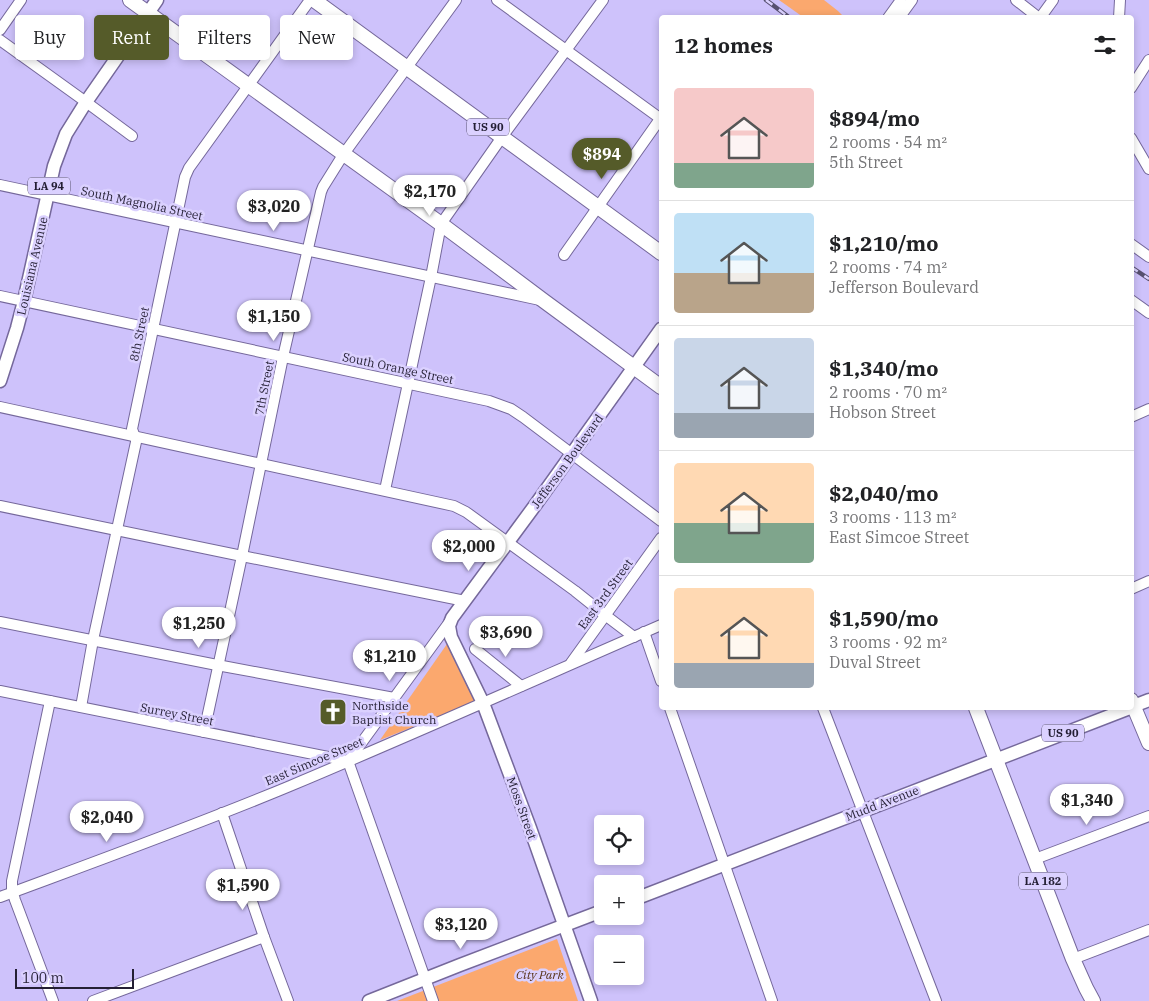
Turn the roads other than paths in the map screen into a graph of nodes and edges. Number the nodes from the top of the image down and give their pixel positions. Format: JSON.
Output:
{"nodes":[{"id":1,"x":21,"y":0,"type":"edge"},
{"id":2,"x":130,"y":0,"type":"edge"},
{"id":3,"x":157,"y":0,"type":"edge"},
{"id":4,"x":310,"y":0,"type":"edge"},
{"id":5,"x":314,"y":0,"type":"edge"},
{"id":6,"x":456,"y":0,"type":"edge"},
{"id":7,"x":497,"y":0,"type":"edge"},
{"id":8,"x":603,"y":0,"type":"edge"},
{"id":9,"x":901,"y":0,"type":"edge"},
{"id":10,"x":912,"y":0,"type":"edge"},
{"id":11,"x":1016,"y":0,"type":"edge"},
{"id":12,"x":1053,"y":0,"type":"edge"},
{"id":13,"x":1120,"y":0,"type":"edge"},
{"id":14,"x":148,"y":13,"type":"junction"},
{"id":15,"x":890,"y":15,"type":"edge"},
{"id":16,"x":901,"y":15,"type":"edge"},
{"id":17,"x":1036,"y":15,"type":"edge"},
{"id":18,"x":1042,"y":15,"type":"edge"},
{"id":19,"x":1118,"y":15,"type":"edge"},
{"id":20,"x":0,"y":30,"type":"edge"},
{"id":21,"x":0,"y":40,"type":"edge"},
{"id":22,"x":567,"y":50,"type":"junction"},
{"id":23,"x":1149,"y":60,"type":"edge"},
{"id":24,"x":406,"y":67,"type":"junction"},
{"id":25,"x":1134,"y":83,"type":"edge"},
{"id":26,"x":248,"y":86,"type":"junction"},
{"id":27,"x":86,"y":102,"type":"junction"},
{"id":28,"x":659,"y":118,"type":"edge"},
{"id":29,"x":659,"y":122,"type":"edge"},
{"id":30,"x":132,"y":136,"type":"dead end"},
{"id":31,"x":502,"y":137,"type":"junction"},
{"id":32,"x":1134,"y":143,"type":"edge"},
{"id":33,"x":343,"y":155,"type":"junction"},
{"id":34,"x":1149,"y":169,"type":"edge"},
{"id":35,"x":0,"y":185,"type":"edge"},
{"id":36,"x":47,"y":195,"type":"junction"},
{"id":37,"x":598,"y":207,"type":"junction"},
{"id":38,"x":176,"y":223,"type":"junction"},
{"id":39,"x":441,"y":224,"type":"junction"},
{"id":40,"x":1134,"y":246,"type":"edge"},
{"id":41,"x":308,"y":252,"type":"junction"},
{"id":42,"x":659,"y":252,"type":"edge"},
{"id":43,"x":564,"y":255,"type":"dead end"},
{"id":44,"x":1149,"y":257,"type":"edge"},
{"id":45,"x":431,"y":278,"type":"junction"},
{"id":46,"x":0,"y":296,"type":"edge"},
{"id":47,"x":24,"y":301,"type":"junction"},
{"id":48,"x":544,"y":301,"type":"junction"},
{"id":49,"x":1134,"y":302,"type":"edge"},
{"id":50,"x":1149,"y":313,"type":"edge"},
{"id":51,"x":153,"y":329,"type":"junction"},
{"id":52,"x":659,"y":332,"type":"edge"},
{"id":53,"x":283,"y":357,"type":"junction"},
{"id":54,"x":634,"y":367,"type":"junction"},
{"id":55,"x":0,"y":381,"type":"edge"},
{"id":56,"x":408,"y":383,"type":"junction"},
{"id":57,"x":659,"y":386,"type":"edge"},
{"id":58,"x":0,"y":407,"type":"edge"},
{"id":59,"x":1149,"y":409,"type":"edge"},
{"id":60,"x":1134,"y":416,"type":"edge"},
{"id":61,"x":134,"y":436,"type":"junction"},
{"id":62,"x":572,"y":454,"type":"junction"},
{"id":63,"x":261,"y":463,"type":"junction"},
{"id":64,"x":385,"y":490,"type":"junction"},
{"id":65,"x":0,"y":506,"type":"edge"},
{"id":66,"x":659,"y":519,"type":"edge"},
{"id":67,"x":118,"y":530,"type":"junction"},
{"id":68,"x":659,"y":541,"type":"edge"},
{"id":69,"x":508,"y":542,"type":"junction"},
{"id":70,"x":242,"y":556,"type":"junction"},
{"id":71,"x":1149,"y":581,"type":"edge"},
{"id":72,"x":1134,"y":588,"type":"edge"},
{"id":73,"x":465,"y":601,"type":"junction"},
{"id":74,"x":605,"y":616,"type":"junction"},
{"id":75,"x":452,"y":618,"type":"junction"},
{"id":76,"x":0,"y":622,"type":"edge"},
{"id":77,"x":659,"y":626,"type":"edge"},
{"id":78,"x":644,"y":632,"type":"junction"},
{"id":79,"x":634,"y":636,"type":"junction"},
{"id":80,"x":93,"y":640,"type":"junction"},
{"id":81,"x":475,"y":649,"type":"dead end"},
{"id":82,"x":217,"y":665,"type":"junction"},
{"id":83,"x":570,"y":665,"type":"junction"},
{"id":84,"x":659,"y":675,"type":"edge"},
{"id":85,"x":521,"y":686,"type":"junction"},
{"id":86,"x":0,"y":691,"type":"edge"},
{"id":87,"x":394,"y":698,"type":"junction"},
{"id":88,"x":1149,"y":700,"type":"edge"},
{"id":89,"x":50,"y":701,"type":"junction"},
{"id":90,"x":483,"y":703,"type":"junction"},
{"id":91,"x":1134,"y":704,"type":"edge"},
{"id":92,"x":81,"y":707,"type":"junction"},
{"id":93,"x":1134,"y":709,"type":"edge"},
{"id":94,"x":671,"y":710,"type":"edge"},
{"id":95,"x":824,"y":710,"type":"edge"},
{"id":96,"x":977,"y":710,"type":"edge"},
{"id":97,"x":1119,"y":710,"type":"edge"},
{"id":98,"x":204,"y":732,"type":"junction"},
{"id":99,"x":1149,"y":743,"type":"edge"},
{"id":100,"x":996,"y":759,"type":"junction"},
{"id":101,"x":348,"y":760,"type":"junction"},
{"id":102,"x":863,"y":810,"type":"junction"},
{"id":103,"x":222,"y":813,"type":"junction"},
{"id":104,"x":1149,"y":816,"type":"edge"},
{"id":105,"x":1035,"y":860,"type":"junction"},
{"id":106,"x":725,"y":865,"type":"junction"},
{"id":107,"x":13,"y":892,"type":"junction"},
{"id":108,"x":644,"y":896,"type":"edge"},
{"id":109,"x":0,"y":897,"type":"edge"},
{"id":110,"x":594,"y":914,"type":"edge"},
{"id":111,"x":564,"y":926,"type":"junction"},
{"id":112,"x":1149,"y":930,"type":"edge"},
{"id":113,"x":264,"y":937,"type":"junction"},
{"id":114,"x":1073,"y":959,"type":"junction"},
{"id":115,"x":425,"y":979,"type":"junction"},
{"id":116,"x":52,"y":1001,"type":"edge"},
{"id":117,"x":93,"y":1001,"type":"edge"},
{"id":118,"x":288,"y":1001,"type":"edge"},
{"id":119,"x":369,"y":1001,"type":"edge"},
{"id":120,"x":433,"y":1001,"type":"edge"},
{"id":121,"x":591,"y":1001,"type":"edge"},
{"id":122,"x":772,"y":1001,"type":"edge"},
{"id":123,"x":936,"y":1001,"type":"edge"},
{"id":124,"x":1093,"y":1001,"type":"edge"}],
"edges":[{"from":1,"to":20,"type":"street"},
{"from":2,"to":14,"type":"highway"},
{"from":3,"to":14,"type":"main road","name":"Louisiana Avenue"},
{"from":4,"to":26,"type":"street","name":"8th Street"},
{"from":5,"to":24,"type":"highway","number":"US 90"},
{"from":6,"to":24,"type":"street","name":"7th Street"},
{"from":7,"to":22,"type":"street"},
{"from":8,"to":22,"type":"street"},
{"from":9,"to":15,"type":"street"},
{"from":10,"to":16,"type":"street"},
{"from":11,"to":17,"type":"street"},
{"from":12,"to":18,"type":"street"},
{"from":13,"to":19,"type":"street"},
{"from":14,"to":26,"type":"highway"},
{"from":14,"to":27,"type":"main road","name":"Louisiana Avenue","number":"LA 94"},
{"from":21,"to":27,"type":"street"},
{"from":22,"to":28,"type":"street"},
{"from":22,"to":31,"type":"street"},
{"from":23,"to":25,"type":"street"},
{"from":24,"to":31,"type":"highway","number":"US 90"},
{"from":24,"to":33,"type":"street","name":"7th Street"},
{"from":26,"to":33,"type":"highway"},
{"from":26,"to":38,"type":"street","name":"8th Street"},
{"from":27,"to":30,"type":"street"},
{"from":27,"to":36,"type":"main road","name":"Louisiana Avenue","number":"LA 94"},
{"from":29,"to":37,"type":"street"},
{"from":31,"to":37,"type":"highway","number":"US 90"},
{"from":31,"to":39,"type":"street"},
{"from":32,"to":34,"type":"street"},
{"from":33,"to":39,"type":"highway"},
{"from":33,"to":41,"type":"street","name":"7th Street"},
{"from":35,"to":36,"type":"street","name":"South Magnolia Street"},
{"from":36,"to":38,"type":"street","name":"South Magnolia Street"},
{"from":36,"to":47,"type":"main road","name":"Louisiana Avenue","number":"LA 94"},
{"from":37,"to":42,"type":"highway","number":"US 90"},
{"from":37,"to":43,"type":"street"},
{"from":38,"to":41,"type":"street","name":"South Magnolia Street"},
{"from":38,"to":51,"type":"street","name":"8th Street"},
{"from":39,"to":45,"type":"street"},
{"from":39,"to":48,"type":"highway"},
{"from":40,"to":44,"type":"street"},
{"from":41,"to":45,"type":"street","name":"South Magnolia Street"},
{"from":41,"to":53,"type":"street","name":"7th Street"},
{"from":45,"to":48,"type":"street","name":"South Magnolia Street"},
{"from":45,"to":56,"type":"street"},
{"from":46,"to":47,"type":"street","name":"South Orange Street"},
{"from":47,"to":51,"type":"street","name":"South Orange Street"},
{"from":47,"to":55,"type":"main road","name":"Louisiana Avenue","number":"LA 94"},
{"from":48,"to":54,"type":"highway"},
{"from":49,"to":50,"type":"street"},
{"from":51,"to":53,"type":"street","name":"South Orange Street"},
{"from":51,"to":61,"type":"street","name":"8th Street"},
{"from":52,"to":54,"type":"main road","name":"Jefferson Boulevard"},
{"from":53,"to":56,"type":"street","name":"South Orange Street"},
{"from":53,"to":63,"type":"street","name":"7th Street"},
{"from":54,"to":57,"type":"highway"},
{"from":54,"to":62,"type":"main road","name":"Jefferson Boulevard"},
{"from":56,"to":62,"type":"street","name":"South Orange Street"},
{"from":56,"to":64,"type":"street"},
{"from":58,"to":61,"type":"street"},
{"from":59,"to":60,"type":"street"},
{"from":61,"to":63,"type":"street"},
{"from":61,"to":67,"type":"street","name":"8th Street"},
{"from":62,"to":66,"type":"street","name":"South Orange Street"},
{"from":62,"to":69,"type":"main road","name":"Jefferson Boulevard"},
{"from":63,"to":64,"type":"street"},
{"from":63,"to":70,"type":"street","name":"7th Street"},
{"from":64,"to":69,"type":"street"},
{"from":65,"to":67,"type":"street"},
{"from":67,"to":70,"type":"street"},
{"from":67,"to":80,"type":"street","name":"8th Street"},
{"from":68,"to":74,"type":"street","name":"East 3rd Street"},
{"from":69,"to":73,"type":"main road","name":"Jefferson Boulevard"},
{"from":69,"to":74,"type":"street"},
{"from":70,"to":73,"type":"street"},
{"from":70,"to":82,"type":"street","name":"7th Street"},
{"from":71,"to":72,"type":"street"},
{"from":73,"to":75,"type":"main road","name":"Jefferson Boulevard"},
{"from":74,"to":79,"type":"street"},
{"from":74,"to":83,"type":"street","name":"East 3rd Street"},
{"from":75,"to":87,"type":"street","name":"Jefferson Boulevard"},
{"from":75,"to":90,"type":"main road","name":"Moss Street"},
{"from":76,"to":80,"type":"street"},
{"from":77,"to":78,"type":"street","name":"East Simcoe Street"},
{"from":78,"to":79,"type":"street","name":"East Simcoe Street"},
{"from":78,"to":84,"type":"street"},
{"from":79,"to":83,"type":"street","name":"East Simcoe Street"},
{"from":80,"to":82,"type":"street"},
{"from":80,"to":92,"type":"street","name":"8th Street"},
{"from":81,"to":85,"type":"street"},
{"from":82,"to":87,"type":"street"},
{"from":82,"to":98,"type":"street","name":"7th Street"},
{"from":83,"to":85,"type":"street","name":"East Simcoe Street"},
{"from":85,"to":90,"type":"street","name":"East Simcoe Street"},
{"from":86,"to":89,"type":"street","name":"Surrey Street"},
{"from":87,"to":101,"type":"street","name":"Jefferson Boulevard"},
{"from":88,"to":91,"type":"main road","name":"Mudd Avenue","number":"US 90"},
{"from":89,"to":92,"type":"street","name":"Surrey Street"},
{"from":89,"to":107,"type":"street"},
{"from":90,"to":101,"type":"street","name":"East Simcoe Street"},
{"from":90,"to":111,"type":"main road","name":"Moss Street"},
{"from":92,"to":98,"type":"street","name":"Surrey Street"},
{"from":93,"to":99,"type":"highway"},
{"from":94,"to":106,"type":"street"},
{"from":95,"to":102,"type":"street"},
{"from":96,"to":100,"type":"highway"},
{"from":97,"to":100,"type":"main road","name":"Mudd Avenue","number":"US 90"},
{"from":98,"to":101,"type":"street","name":"Surrey Street"},
{"from":100,"to":102,"type":"main road","name":"Mudd Avenue"},
{"from":100,"to":105,"type":"highway","number":"LA 182"},
{"from":101,"to":103,"type":"street","name":"East Simcoe Street"},
{"from":101,"to":115,"type":"street"},
{"from":102,"to":106,"type":"main road","name":"Mudd Avenue"},
{"from":102,"to":123,"type":"street"},
{"from":103,"to":107,"type":"street","name":"East Simcoe Street"},
{"from":103,"to":113,"type":"street"},
{"from":104,"to":105,"type":"street"},
{"from":105,"to":114,"type":"highway","number":"LA 182"},
{"from":106,"to":108,"type":"main road","name":"Mudd Avenue"},
{"from":106,"to":122,"type":"street"},
{"from":107,"to":109,"type":"street","name":"East Simcoe Street"},
{"from":107,"to":116,"type":"street"},
{"from":110,"to":111,"type":"main road"},
{"from":111,"to":115,"type":"main road"},
{"from":111,"to":121,"type":"main road","name":"Moss Street"},
{"from":112,"to":114,"type":"street"},
{"from":113,"to":117,"type":"street"},
{"from":113,"to":118,"type":"street"},
{"from":114,"to":124,"type":"highway","number":"LA 182"},
{"from":115,"to":119,"type":"main road"},
{"from":115,"to":120,"type":"street"}]}
